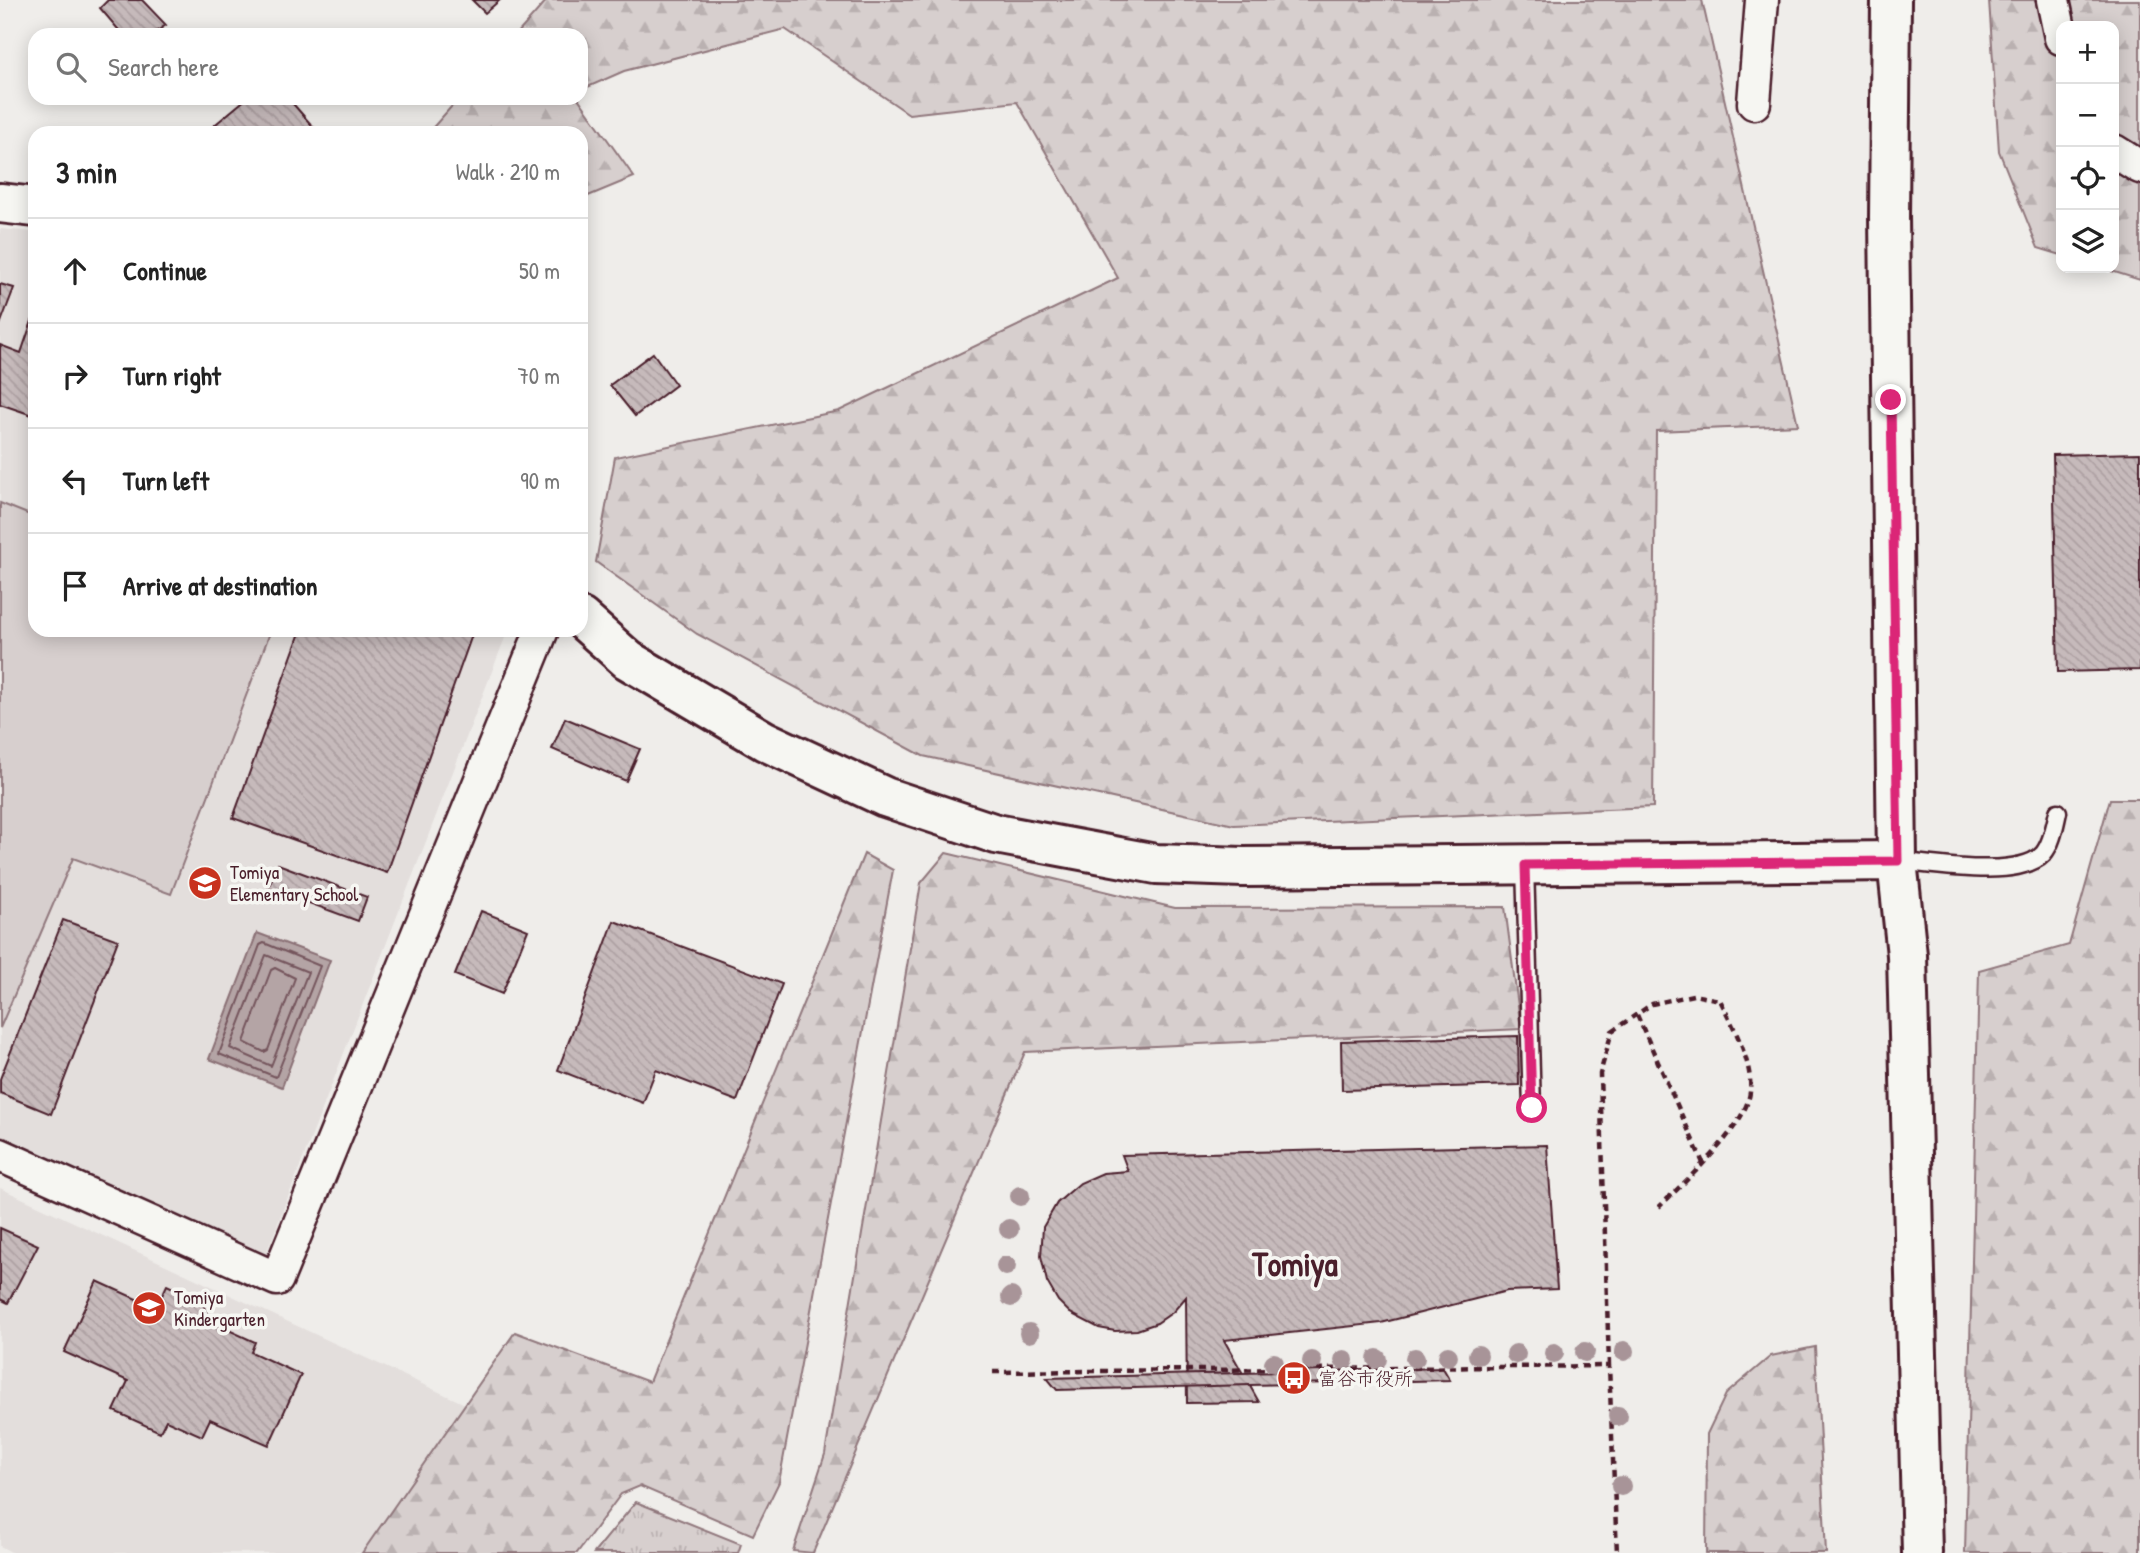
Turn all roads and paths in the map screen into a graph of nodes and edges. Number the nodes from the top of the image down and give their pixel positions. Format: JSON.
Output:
{"nodes":[{"id":1,"x":1762,"y":0,"type":"edge"},
{"id":2,"x":1891,"y":0,"type":"edge"},
{"id":3,"x":2053,"y":0,"type":"edge"},
{"id":4,"x":2057,"y":21,"type":"edge"},
{"id":5,"x":1754,"y":103,"type":"dead end"},
{"id":6,"x":2119,"y":154,"type":"edge"},
{"id":7,"x":2140,"y":167,"type":"edge"},
{"id":8,"x":0,"y":203,"type":"edge"},
{"id":9,"x":28,"y":206,"type":"edge"},
{"id":10,"x":588,"y":624,"type":"edge"},
{"id":11,"x":539,"y":637,"type":"edge"},
{"id":12,"x":2058,"y":812,"type":"dead end"},
{"id":13,"x":1898,"y":861,"type":"junction"},
{"id":14,"x":1525,"y":865,"type":"junction"},
{"id":15,"x":1637,"y":1015,"type":"junction"},
{"id":16,"x":1532,"y":1108,"type":"dead end"},
{"id":17,"x":0,"y":1155,"type":"edge"},
{"id":18,"x":1703,"y":1163,"type":"junction"},
{"id":19,"x":1659,"y":1207,"type":"dead end"},
{"id":20,"x":1349,"y":1366,"type":"junction"},
{"id":21,"x":1609,"y":1366,"type":"junction"},
{"id":22,"x":993,"y":1371,"type":"dead end"},
{"id":23,"x":1350,"y":1387,"type":"dead end"},
{"id":24,"x":1617,"y":1553,"type":"edge"},
{"id":25,"x":1922,"y":1553,"type":"edge"}],
"edges":[{"from":1,"to":5,"type":"street"},
{"from":2,"to":13,"type":"street"},
{"from":3,"to":4,"type":"street"},
{"from":6,"to":7,"type":"street"},
{"from":8,"to":9,"type":"street"},
{"from":10,"to":14,"type":"street"},
{"from":11,"to":17,"type":"street"},
{"from":12,"to":13,"type":"lane"},
{"from":13,"to":14,"type":"street"},
{"from":13,"to":25,"type":"street"},
{"from":14,"to":16,"type":"lane"},
{"from":15,"to":18,"type":"path"},
{"from":15,"to":18,"type":"path"},
{"from":15,"to":21,"type":"path"},
{"from":18,"to":19,"type":"path"},
{"from":20,"to":21,"type":"path"},
{"from":20,"to":22,"type":"path"},
{"from":20,"to":23,"type":"path"},
{"from":21,"to":24,"type":"path"}]}
